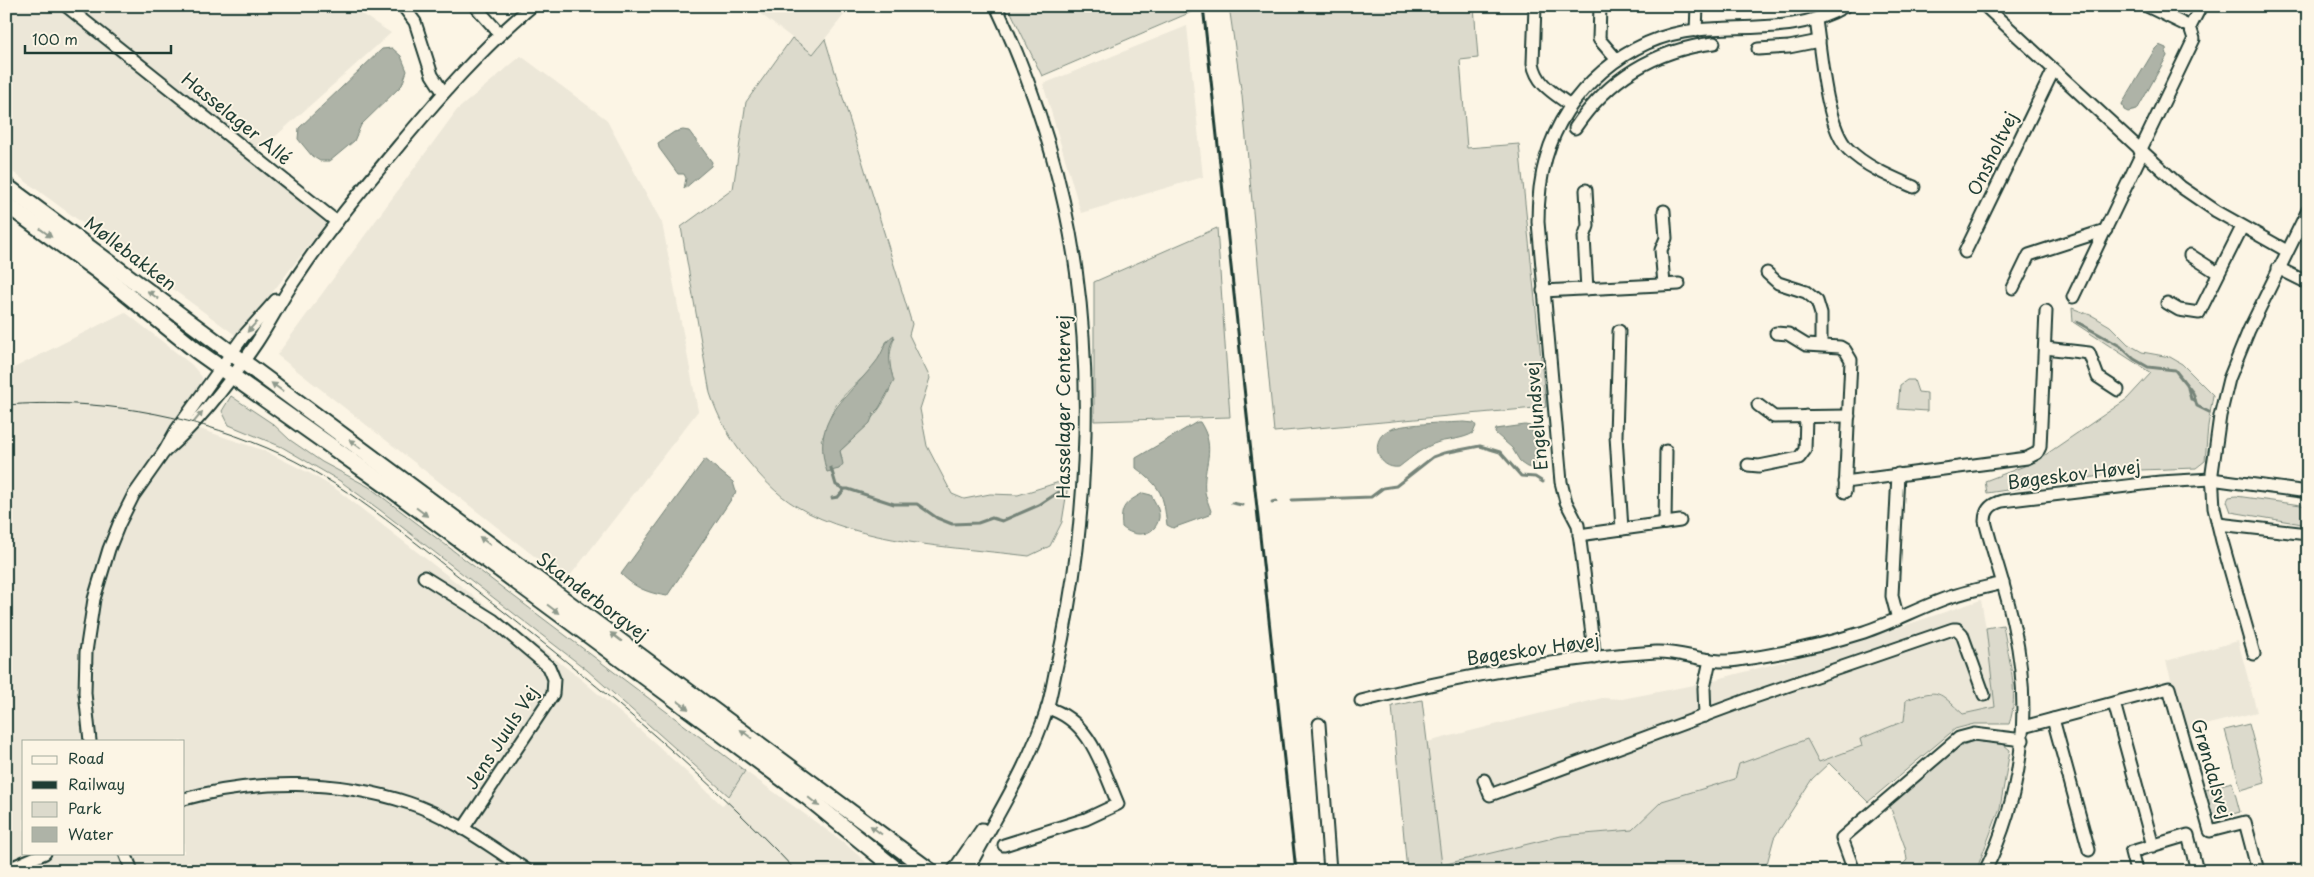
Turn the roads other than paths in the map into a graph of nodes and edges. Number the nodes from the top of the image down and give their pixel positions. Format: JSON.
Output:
{"nodes":[{"id":1,"x":66,"y":6,"type":"edge"},
{"id":2,"x":403,"y":6,"type":"edge"},
{"id":3,"x":475,"y":6,"type":"edge"},
{"id":4,"x":532,"y":6,"type":"edge"},
{"id":5,"x":996,"y":6,"type":"edge"},
{"id":6,"x":1535,"y":6,"type":"edge"},
{"id":7,"x":1600,"y":6,"type":"edge"},
{"id":8,"x":1697,"y":6,"type":"edge"},
{"id":9,"x":1845,"y":6,"type":"edge"},
{"id":10,"x":2147,"y":6,"type":"edge"},
{"id":11,"x":2201,"y":6,"type":"edge"},
{"id":12,"x":1987,"y":7,"type":"edge"},
{"id":13,"x":1816,"y":20,"type":"junction"},
{"id":14,"x":2190,"y":27,"type":"junction"},
{"id":15,"x":1696,"y":30,"type":"junction"},
{"id":16,"x":500,"y":34,"type":"junction"},
{"id":17,"x":1819,"y":41,"type":"junction"},
{"id":18,"x":1714,"y":43,"type":"dead end"},
{"id":19,"x":1758,"y":49,"type":"dead end"},
{"id":20,"x":1617,"y":60,"type":"junction"},
{"id":21,"x":2053,"y":71,"type":"junction"},
{"id":22,"x":443,"y":92,"type":"junction"},
{"id":23,"x":1581,"y":92,"type":"junction"},
{"id":24,"x":1594,"y":103,"type":"junction"},
{"id":25,"x":1570,"y":104,"type":"junction"},
{"id":26,"x":1575,"y":128,"type":"dead end"},
{"id":27,"x":2141,"y":152,"type":"junction"},
{"id":28,"x":6,"y":186,"type":"edge"},
{"id":29,"x":1914,"y":187,"type":"dead end"},
{"id":30,"x":1586,"y":190,"type":"dead end"},
{"id":31,"x":6,"y":204,"type":"edge"},
{"id":32,"x":2308,"y":210,"type":"edge"},
{"id":33,"x":1664,"y":211,"type":"dead end"},
{"id":34,"x":337,"y":222,"type":"junction"},
{"id":35,"x":2242,"y":227,"type":"junction"},
{"id":36,"x":2106,"y":230,"type":"junction"},
{"id":37,"x":2287,"y":251,"type":"junction"},
{"id":38,"x":1965,"y":252,"type":"dead end"},
{"id":39,"x":2190,"y":255,"type":"dead end"},
{"id":40,"x":2278,"y":268,"type":"junction"},
{"id":41,"x":1766,"y":273,"type":"dead end"},
{"id":42,"x":2218,"y":273,"type":"junction"},
{"id":43,"x":2308,"y":283,"type":"edge"},
{"id":44,"x":1664,"y":284,"type":"junction"},
{"id":45,"x":1678,"y":284,"type":"dead end"},
{"id":46,"x":2014,"y":288,"type":"dead end"},
{"id":47,"x":1587,"y":289,"type":"junction"},
{"id":48,"x":1543,"y":291,"type":"junction"},
{"id":49,"x":2073,"y":296,"type":"dead end"},
{"id":50,"x":2167,"y":303,"type":"dead end"},
{"id":51,"x":2046,"y":311,"type":"dead end"},
{"id":52,"x":1619,"y":331,"type":"dead end"},
{"id":53,"x":1776,"y":333,"type":"dead end"},
{"id":54,"x":1821,"y":345,"type":"junction"},
{"id":55,"x":2045,"y":348,"type":"junction"},
{"id":56,"x":237,"y":357,"type":"junction"},
{"id":57,"x":226,"y":372,"type":"junction"},
{"id":58,"x":2118,"y":390,"type":"dead end"},
{"id":59,"x":1758,"y":405,"type":"dead end"},
{"id":60,"x":1806,"y":416,"type":"junction"},
{"id":61,"x":1849,"y":416,"type":"junction"},
{"id":62,"x":1666,"y":451,"type":"dead end"},
{"id":63,"x":1748,"y":465,"type":"dead end"},
{"id":64,"x":1898,"y":474,"type":"junction"},
{"id":65,"x":2211,"y":480,"type":"junction"},
{"id":66,"x":2308,"y":492,"type":"edge"},
{"id":67,"x":1680,"y":521,"type":"dead end"},
{"id":68,"x":1665,"y":523,"type":"junction"},
{"id":69,"x":2218,"y":524,"type":"junction"},
{"id":70,"x":1622,"y":529,"type":"junction"},
{"id":71,"x":2308,"y":534,"type":"edge"},
{"id":72,"x":1579,"y":535,"type":"junction"},
{"id":73,"x":424,"y":577,"type":"dead end"},
{"id":74,"x":2003,"y":583,"type":"junction"},
{"id":75,"x":1898,"y":619,"type":"junction"},
{"id":76,"x":2254,"y":654,"type":"dead end"},
{"id":77,"x":1595,"y":658,"type":"junction"},
{"id":78,"x":1710,"y":660,"type":"junction"},
{"id":79,"x":1984,"y":696,"type":"dead end"},
{"id":80,"x":1361,"y":701,"type":"dead end"},
{"id":81,"x":2114,"y":703,"type":"junction"},
{"id":82,"x":1047,"y":708,"type":"junction"},
{"id":83,"x":1705,"y":716,"type":"junction"},
{"id":84,"x":2053,"y":719,"type":"junction"},
{"id":85,"x":1319,"y":724,"type":"dead end"},
{"id":86,"x":2023,"y":727,"type":"junction"},
{"id":87,"x":90,"y":740,"type":"edge"},
{"id":88,"x":2023,"y":740,"type":"junction"},
{"id":89,"x":1484,"y":780,"type":"dead end"},
{"id":90,"x":185,"y":800,"type":"edge"},
{"id":91,"x":1001,"y":807,"type":"junction"},
{"id":92,"x":830,"y":816,"type":"junction"},
{"id":93,"x":463,"y":829,"type":"junction"},
{"id":94,"x":1004,"y":845,"type":"dead end"},
{"id":95,"x":2153,"y":846,"type":"junction"},
{"id":96,"x":2089,"y":850,"type":"dead end"},
{"id":97,"x":43,"y":854,"type":"edge"},
{"id":98,"x":125,"y":854,"type":"edge"},
{"id":99,"x":6,"y":870,"type":"edge"},
{"id":100,"x":132,"y":871,"type":"edge"},
{"id":101,"x":528,"y":871,"type":"edge"},
{"id":102,"x":898,"y":871,"type":"edge"},
{"id":103,"x":913,"y":871,"type":"edge"},
{"id":104,"x":930,"y":871,"type":"edge"},
{"id":105,"x":953,"y":871,"type":"edge"},
{"id":106,"x":967,"y":871,"type":"edge"},
{"id":107,"x":1330,"y":871,"type":"edge"},
{"id":108,"x":1854,"y":871,"type":"edge"},
{"id":109,"x":1985,"y":871,"type":"edge"},
{"id":110,"x":2136,"y":871,"type":"edge"},
{"id":111,"x":2198,"y":871,"type":"edge"},
{"id":112,"x":2258,"y":871,"type":"edge"}],
"edges":[{"from":1,"to":34,"type":"street","name":"Hasselager Allé"},
{"from":2,"to":22,"type":"street"},
{"from":3,"to":16,"type":"street"},
{"from":4,"to":16,"type":"street"},
{"from":5,"to":82,"type":"street","name":"Hasselager Centervej"},
{"from":6,"to":25,"type":"street"},
{"from":7,"to":20,"type":"street"},
{"from":8,"to":15,"type":"street"},
{"from":9,"to":13,"type":"street","name":"Engelundsvej"},
{"from":10,"to":14,"type":"street"},
{"from":11,"to":14,"type":"street"},
{"from":12,"to":21,"type":"street"},
{"from":13,"to":15,"type":"street","name":"Engelundsvej"},
{"from":13,"to":17,"type":"street"},
{"from":14,"to":27,"type":"street"},
{"from":15,"to":20,"type":"street","name":"Engelundsvej"},
{"from":16,"to":22,"type":"street"},
{"from":17,"to":19,"type":"street"},
{"from":17,"to":29,"type":"street"},
{"from":18,"to":24,"type":"street"},
{"from":20,"to":23,"type":"street","name":"Engelundsvej"},
{"from":21,"to":27,"type":"street"},
{"from":21,"to":38,"type":"street","name":"Onsholtvej"},
{"from":22,"to":34,"type":"street"},
{"from":23,"to":24,"type":"street"},
{"from":23,"to":25,"type":"street","name":"Engelundsvej"},
{"from":24,"to":26,"type":"street"},
{"from":25,"to":48,"type":"street","name":"Engelundsvej"},
{"from":27,"to":35,"type":"street"},
{"from":27,"to":36,"type":"street"},
{"from":56,"to":28,"type":"main road","name":"Møllebakken","one_way":true},
{"from":30,"to":47,"type":"street"},
{"from":31,"to":57,"type":"main road","name":"Møllebakken","one_way":true},
{"from":32,"to":37,"type":"street"},
{"from":33,"to":44,"type":"street"},
{"from":34,"to":56,"type":"street"},
{"from":35,"to":37,"type":"street"},
{"from":35,"to":42,"type":"street"},
{"from":36,"to":46,"type":"street"},
{"from":36,"to":49,"type":"street"},
{"from":37,"to":40,"type":"street"},
{"from":39,"to":42,"type":"street"},
{"from":40,"to":43,"type":"street"},
{"from":40,"to":65,"type":"street"},
{"from":41,"to":54,"type":"street"},
{"from":42,"to":50,"type":"street"},
{"from":44,"to":45,"type":"street"},
{"from":44,"to":47,"type":"street"},
{"from":47,"to":48,"type":"street"},
{"from":48,"to":72,"type":"street","name":"Engelundsvej"},
{"from":51,"to":55,"type":"street"},
{"from":52,"to":70,"type":"street"},
{"from":53,"to":54,"type":"street"},
{"from":54,"to":61,"type":"street"},
{"from":55,"to":58,"type":"street"},
{"from":55,"to":64,"type":"street"},
{"from":56,"to":57,"type":"street"},
{"from":104,"to":56,"type":"main road","name":"Skanderborgvej","one_way":true},
{"from":57,"to":87,"type":"street"},
{"from":57,"to":92,"type":"main road","name":"Skanderborgvej","one_way":true},
{"from":59,"to":60,"type":"street"},
{"from":60,"to":61,"type":"street"},
{"from":60,"to":63,"type":"street"},
{"from":61,"to":64,"type":"street"},
{"from":62,"to":68,"type":"street"},
{"from":64,"to":75,"type":"street"},
{"from":65,"to":66,"type":"street","name":"Bøgeskov Høvej"},
{"from":65,"to":69,"type":"street"},
{"from":65,"to":74,"type":"street","name":"Bøgeskov Høvej"},
{"from":67,"to":68,"type":"street"},
{"from":68,"to":70,"type":"street"},
{"from":69,"to":71,"type":"street"},
{"from":69,"to":76,"type":"street"},
{"from":70,"to":72,"type":"street"},
{"from":72,"to":77,"type":"street","name":"Engelundsvej"},
{"from":73,"to":93,"type":"street","name":"Jens Juuls Vej"},
{"from":74,"to":75,"type":"street","name":"Bøgeskov Høvej"},
{"from":74,"to":86,"type":"street"},
{"from":75,"to":78,"type":"street","name":"Bøgeskov Høvej"},
{"from":77,"to":78,"type":"street","name":"Bøgeskov Høvej"},
{"from":77,"to":80,"type":"street","name":"Bøgeskov Høvej"},
{"from":78,"to":83,"type":"street"},
{"from":79,"to":83,"type":"street"},
{"from":81,"to":84,"type":"street","name":"Grøndalsvej"},
{"from":81,"to":95,"type":"street"},
{"from":81,"to":112,"type":"street","name":"Grøndalsvej"},
{"from":82,"to":91,"type":"street","name":"Hasselager Centervej"},
{"from":82,"to":94,"type":"street"},
{"from":83,"to":89,"type":"street"},
{"from":84,"to":86,"type":"street","name":"Grøndalsvej"},
{"from":84,"to":96,"type":"street"},
{"from":85,"to":107,"type":"street"},
{"from":86,"to":88,"type":"street"},
{"from":88,"to":108,"type":"street"},
{"from":88,"to":109,"type":"street"},
{"from":90,"to":93,"type":"street"},
{"from":91,"to":105,"type":"street","name":"Hasselager Centervej"},
{"from":91,"to":106,"type":"street","name":"Hasselager Centervej"},
{"from":92,"to":102,"type":"main road","name":"Skanderborgvej"},
{"from":92,"to":103,"type":"main road"},
{"from":93,"to":101,"type":"street"},
{"from":95,"to":110,"type":"street"},
{"from":95,"to":111,"type":"street"},
{"from":97,"to":99,"type":"street"},
{"from":98,"to":100,"type":"street"}]}
